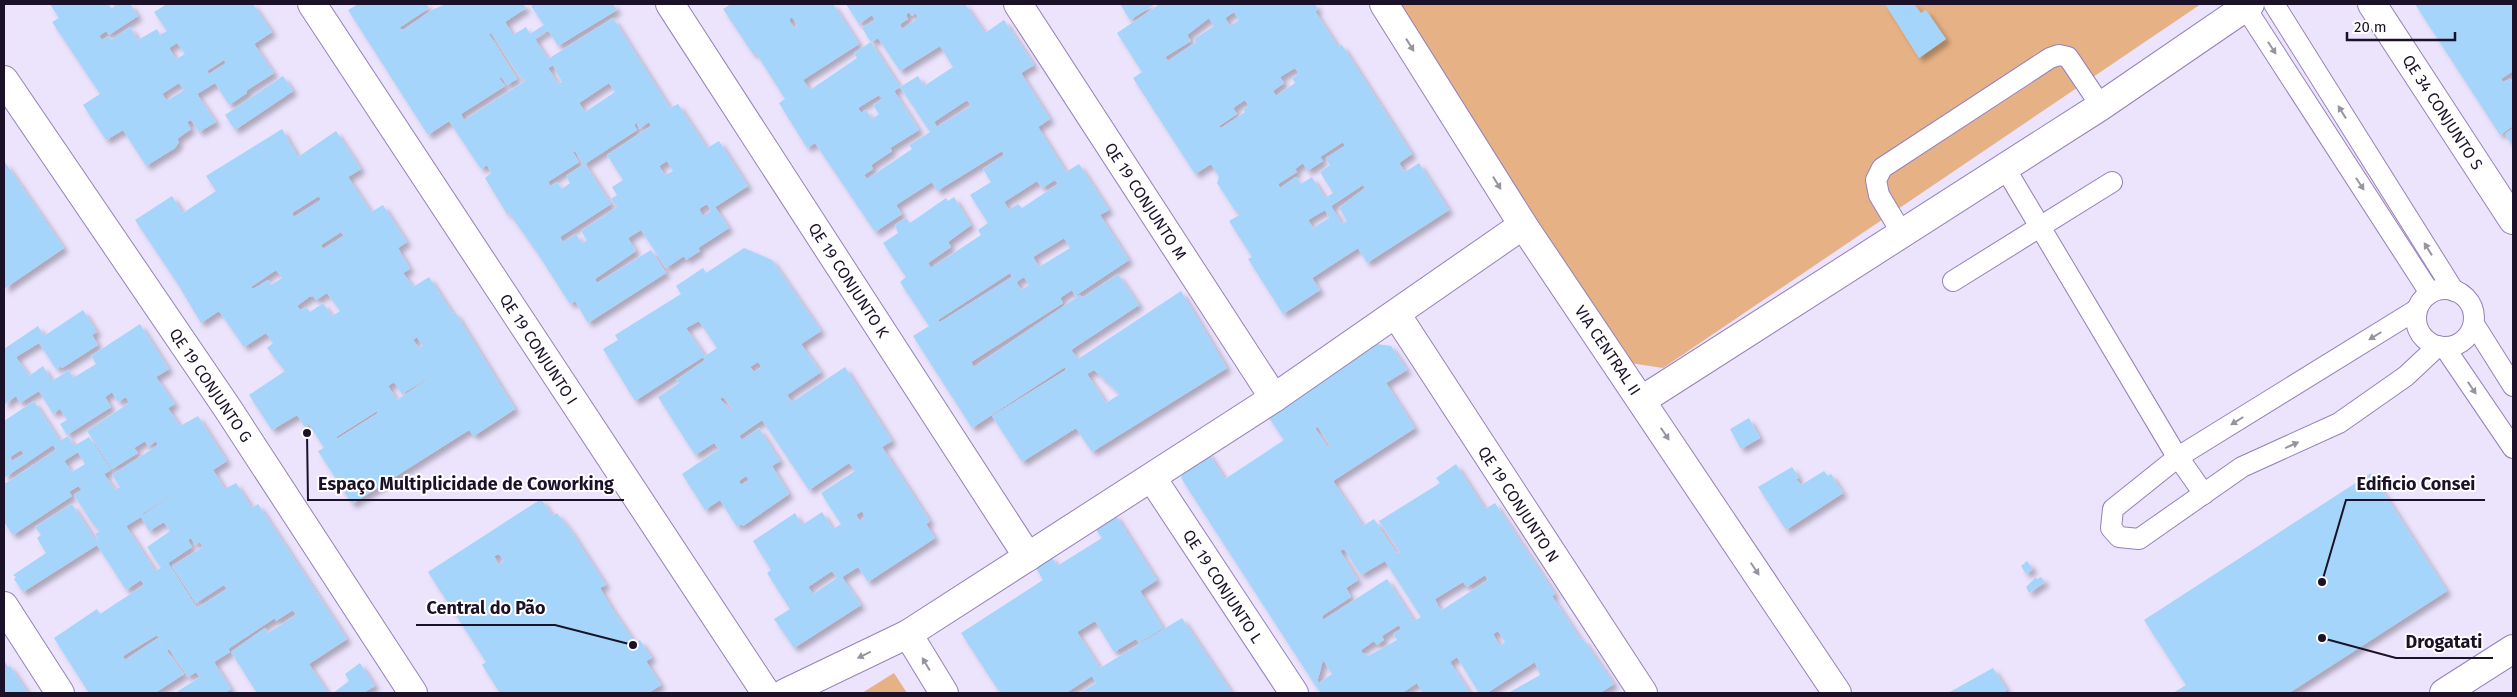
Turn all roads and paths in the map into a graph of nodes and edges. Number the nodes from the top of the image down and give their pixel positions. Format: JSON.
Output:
{"nodes":[{"id":1,"x":312,"y":4,"type":"edge"},
{"id":2,"x":670,"y":4,"type":"edge"},
{"id":3,"x":1018,"y":4,"type":"edge"},
{"id":4,"x":1384,"y":4,"type":"edge"},
{"id":5,"x":2274,"y":4,"type":"edge"},
{"id":6,"x":2372,"y":4,"type":"edge"},
{"id":7,"x":2247,"y":5,"type":"edge"},
{"id":8,"x":4,"y":80,"type":"edge"},
{"id":9,"x":2102,"y":106,"type":"junction"},
{"id":10,"x":2005,"y":168,"type":"junction"},
{"id":11,"x":2112,"y":182,"type":"dead end"},
{"id":12,"x":2513,"y":220,"type":"edge"},
{"id":13,"x":1523,"y":225,"type":"junction"},
{"id":14,"x":2040,"y":227,"type":"junction"},
{"id":15,"x":1903,"y":235,"type":"junction"},
{"id":16,"x":1953,"y":281,"type":"dead end"},
{"id":17,"x":2454,"y":291,"type":"junction"},
{"id":18,"x":2430,"y":293,"type":"junction"},
{"id":19,"x":2416,"y":310,"type":"junction"},
{"id":20,"x":1396,"y":314,"type":"junction"},
{"id":21,"x":2474,"y":324,"type":"junction"},
{"id":22,"x":2442,"y":347,"type":"junction"},
{"id":23,"x":2513,"y":386,"type":"edge"},
{"id":24,"x":1274,"y":398,"type":"junction"},
{"id":25,"x":1642,"y":400,"type":"junction"},
{"id":26,"x":2513,"y":448,"type":"edge"},
{"id":27,"x":2178,"y":457,"type":"junction"},
{"id":28,"x":1152,"y":478,"type":"junction"},
{"id":29,"x":2204,"y":494,"type":"junction"},
{"id":30,"x":1028,"y":557,"type":"junction"},
{"id":31,"x":4,"y":606,"type":"edge"},
{"id":32,"x":908,"y":634,"type":"junction"},
{"id":33,"x":2513,"y":649,"type":"edge"},
{"id":34,"x":2452,"y":690,"type":"edge"},
{"id":35,"x":60,"y":693,"type":"edge"},
{"id":36,"x":413,"y":693,"type":"edge"},
{"id":37,"x":766,"y":693,"type":"edge"},
{"id":38,"x":785,"y":693,"type":"edge"},
{"id":39,"x":944,"y":693,"type":"edge"},
{"id":40,"x":1294,"y":693,"type":"edge"},
{"id":41,"x":1643,"y":693,"type":"edge"},
{"id":42,"x":1837,"y":693,"type":"edge"}],
"edges":[{"from":1,"to":37,"type":"street","name":"QE 19 CONJUNTO I"},
{"from":2,"to":30,"type":"street","name":"QE 19 CONJUNTO K"},
{"from":3,"to":24,"type":"street","name":"QE 19 CONJUNTO M"},
{"from":4,"to":13,"type":"street","name":"VIA CENTRAL II","one_way":true},
{"from":17,"to":5,"type":"lane","one_way":true},
{"from":6,"to":12,"type":"street","name":"QE 34 CONJUNTO S"},
{"from":7,"to":9,"type":"street"},
{"from":7,"to":18,"type":"lane","one_way":true},
{"from":8,"to":36,"type":"street","name":"QE 19 CONJUNTO G"},
{"from":9,"to":10,"type":"street"},
{"from":9,"to":15,"type":"lane"},
{"from":10,"to":14,"type":"lane"},
{"from":10,"to":15,"type":"street"},
{"from":11,"to":14,"type":"lane"},
{"from":13,"to":20,"type":"street"},
{"from":13,"to":25,"type":"street","name":"VIA CENTRAL II"},
{"from":14,"to":16,"type":"lane"},
{"from":14,"to":27,"type":"lane"},
{"from":15,"to":25,"type":"street"},
{"from":17,"to":18,"type":"lane"},
{"from":17,"to":21,"type":"lane"},
{"from":18,"to":19,"type":"lane"},
{"from":19,"to":22,"type":"lane"},
{"from":19,"to":27,"type":"lane","one_way":true},
{"from":20,"to":24,"type":"street"},
{"from":20,"to":41,"type":"street","name":"QE 19 CONJUNTO N"},
{"from":21,"to":22,"type":"lane"},
{"from":21,"to":23,"type":"lane"},
{"from":22,"to":26,"type":"lane","one_way":true},
{"from":29,"to":22,"type":"lane","one_way":true},
{"from":24,"to":28,"type":"street"},
{"from":25,"to":42,"type":"street","name":"VIA CENTRAL II","one_way":true},
{"from":27,"to":29,"type":"lane"},
{"from":27,"to":29,"type":"lane"},
{"from":28,"to":30,"type":"street"},
{"from":28,"to":40,"type":"street","name":"QE 19 CONJUNTO L"},
{"from":30,"to":32,"type":"street"},
{"from":31,"to":35,"type":"street"},
{"from":32,"to":38,"type":"street","one_way":true},
{"from":39,"to":32,"type":"street","one_way":true},
{"from":33,"to":34,"type":"street"}]}
